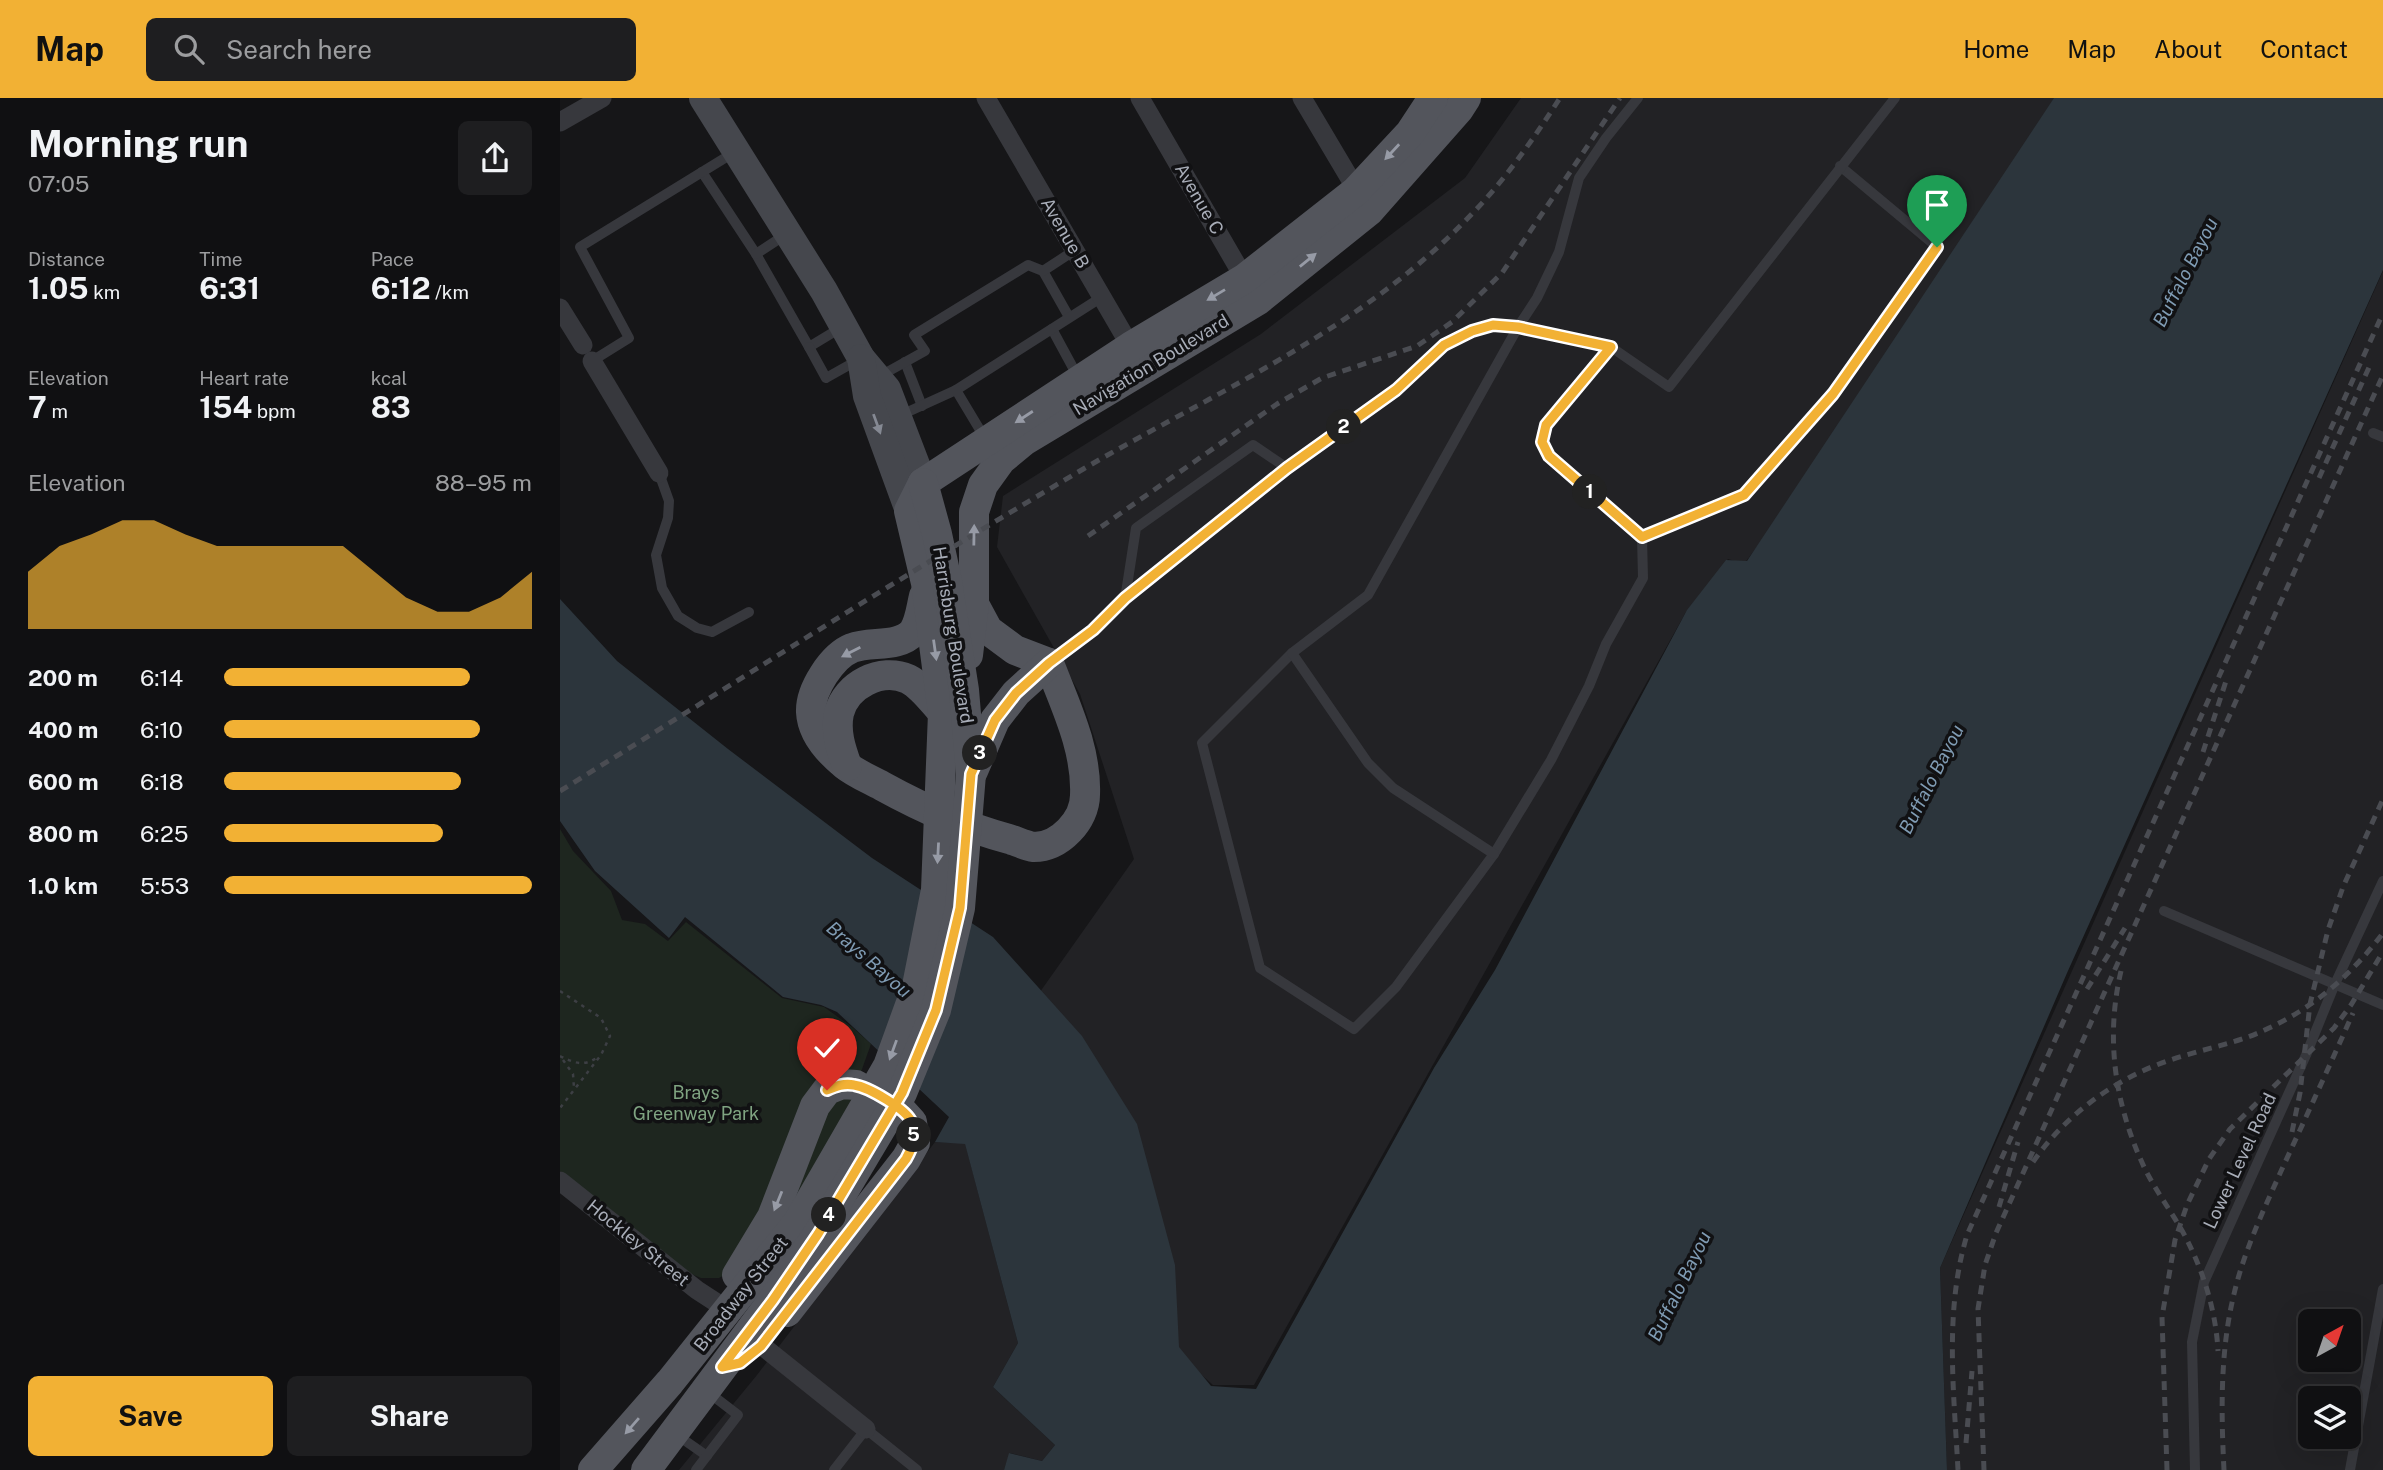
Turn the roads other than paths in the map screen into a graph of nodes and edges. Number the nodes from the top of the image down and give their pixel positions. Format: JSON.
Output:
{"nodes":[{"id":1,"x":602,"y":98,"type":"edge"},
{"id":2,"x":703,"y":98,"type":"edge"},
{"id":3,"x":986,"y":98,"type":"edge"},
{"id":4,"x":1140,"y":98,"type":"edge"},
{"id":5,"x":1301,"y":98,"type":"edge"},
{"id":6,"x":1433,"y":98,"type":"edge"},
{"id":7,"x":1466,"y":98,"type":"edge"},
{"id":8,"x":1638,"y":98,"type":"edge"},
{"id":9,"x":1895,"y":98,"type":"edge"},
{"id":10,"x":560,"y":122,"type":"edge"},
{"id":11,"x":737,"y":151,"type":"junction"},
{"id":12,"x":1840,"y":166,"type":"junction"},
{"id":13,"x":702,"y":172,"type":"junction"},
{"id":14,"x":1363,"y":201,"type":"junction"},
{"id":15,"x":788,"y":233,"type":"junction"},
{"id":16,"x":1075,"y":250,"type":"junction"},
{"id":17,"x":756,"y":254,"type":"junction"},
{"id":18,"x":1043,"y":271,"type":"junction"},
{"id":19,"x":1251,"y":290,"type":"junction"},
{"id":20,"x":1102,"y":297,"type":"junction"},
{"id":21,"x":560,"y":309,"type":"edge"},
{"id":22,"x":1069,"y":317,"type":"junction"},
{"id":23,"x":844,"y":326,"type":"junction"},
{"id":24,"x":1518,"y":327,"type":"junction"},
{"id":25,"x":1052,"y":329,"type":"junction"},
{"id":26,"x":809,"y":347,"type":"junction"},
{"id":27,"x":1611,"y":347,"type":"junction"},
{"id":28,"x":588,"y":353,"type":"junction"},
{"id":29,"x":1137,"y":358,"type":"junction"},
{"id":30,"x":905,"y":362,"type":"junction"},
{"id":31,"x":869,"y":368,"type":"junction"},
{"id":32,"x":1080,"y":380,"type":"junction"},
{"id":33,"x":956,"y":390,"type":"junction"},
{"id":34,"x":910,"y":412,"type":"junction"},
{"id":35,"x":987,"y":441,"type":"junction"},
{"id":36,"x":1287,"y":468,"type":"junction"},
{"id":37,"x":659,"y":473,"type":"joint"},
{"id":38,"x":923,"y":483,"type":"junction"},
{"id":39,"x":909,"y":511,"type":"junction"},
{"id":40,"x":1642,"y":537,"type":"junction"},
{"id":41,"x":926,"y":583,"type":"junction"},
{"id":42,"x":1125,"y":598,"type":"junction"},
{"id":43,"x":974,"y":604,"type":"junction"},
{"id":44,"x":750,"y":612,"type":"dead end"},
{"id":45,"x":1292,"y":653,"type":"junction"},
{"id":46,"x":1049,"y":663,"type":"junction"},
{"id":47,"x":964,"y":690,"type":"junction"},
{"id":48,"x":943,"y":713,"type":"junction"},
{"id":49,"x":847,"y":767,"type":"junction"},
{"id":50,"x":961,"y":784,"type":"junction"},
{"id":51,"x":1494,"y":854,"type":"junction"},
{"id":52,"x":2383,"y":881,"type":"edge"},
{"id":53,"x":2164,"y":911,"type":"dead end"},
{"id":54,"x":2334,"y":985,"type":"junction"},
{"id":55,"x":916,"y":986,"type":"joint"},
{"id":56,"x":2383,"y":1005,"type":"edge"},
{"id":57,"x":936,"y":1010,"type":"joint"},
{"id":58,"x":854,"y":1152,"type":"junction"},
{"id":59,"x":560,"y":1181,"type":"edge"},
{"id":60,"x":2383,"y":1289,"type":"edge"},
{"id":61,"x":717,"y":1303,"type":"junction"},
{"id":62,"x":761,"y":1346,"type":"junction"},
{"id":63,"x":713,"y":1378,"type":"junction"},
{"id":64,"x":670,"y":1382,"type":"junction"},
{"id":65,"x":866,"y":1429,"type":"junction"},
{"id":66,"x":674,"y":1433,"type":"junction"},
{"id":67,"x":707,"y":1456,"type":"junction"},
{"id":68,"x":593,"y":1470,"type":"edge"},
{"id":69,"x":646,"y":1470,"type":"edge"},
{"id":70,"x":695,"y":1470,"type":"edge"},
{"id":71,"x":834,"y":1470,"type":"edge"},
{"id":72,"x":917,"y":1470,"type":"edge"},
{"id":73,"x":2195,"y":1470,"type":"edge"},
{"id":74,"x":2350,"y":1470,"type":"edge"}],
"edges":[{"from":1,"to":10,"type":"street"},
{"from":2,"to":11,"type":"main road","name":"Harrisburg Boulevard"},
{"from":3,"to":16,"type":"street","name":"Avenue B"},
{"from":4,"to":19,"type":"street","name":"Avenue C"},
{"from":5,"to":14,"type":"street"},
{"from":6,"to":14,"type":"main road","name":"Navigation Boulevard","one_way":true},
{"from":7,"to":14,"type":"main road","name":"Navigation Boulevard"},
{"from":8,"to":24,"type":"lane"},
{"from":9,"to":12,"type":"lane"},
{"from":11,"to":13,"type":"lane"},
{"from":11,"to":15,"type":"main road","name":"Harrisburg Boulevard"},
{"from":12,"to":27,"type":"lane"},
{"from":12,"to":40,"type":"lane"},
{"from":13,"to":17,"type":"lane"},
{"from":13,"to":28,"type":"lane"},
{"from":14,"to":19,"type":"main road","name":"Navigation Boulevard"},
{"from":15,"to":17,"type":"lane"},
{"from":15,"to":23,"type":"main road","name":"Harrisburg Boulevard"},
{"from":16,"to":18,"type":"lane"},
{"from":16,"to":20,"type":"street","name":"Avenue B"},
{"from":17,"to":26,"type":"lane"},
{"from":18,"to":22,"type":"lane"},
{"from":18,"to":30,"type":"lane"},
{"from":19,"to":29,"type":"main road","name":"Navigation Boulevard"},
{"from":20,"to":22,"type":"lane"},
{"from":20,"to":29,"type":"street","name":"Avenue B"},
{"from":21,"to":28,"type":"street"},
{"from":22,"to":25,"type":"lane"},
{"from":23,"to":26,"type":"lane"},
{"from":23,"to":31,"type":"main road","name":"Harrisburg Boulevard"},
{"from":24,"to":27,"type":"lane"},
{"from":24,"to":36,"type":"lane"},
{"from":24,"to":45,"type":"lane"},
{"from":25,"to":32,"type":"lane"},
{"from":25,"to":33,"type":"lane"},
{"from":26,"to":31,"type":"lane"},
{"from":27,"to":40,"type":"lane"},
{"from":28,"to":37,"type":"street"},
{"from":29,"to":32,"type":"main road","name":"Navigation Boulevard"},
{"from":43,"to":29,"type":"main road","name":"Navigation Boulevard","one_way":true},
{"from":30,"to":31,"type":"lane"},
{"from":30,"to":34,"type":"lane"},
{"from":31,"to":34,"type":"main road","name":"Harrisburg Boulevard"},
{"from":31,"to":39,"type":"main road","name":"Harrisburg Boulevard","one_way":true},
{"from":32,"to":35,"type":"main road","name":"Navigation Boulevard","one_way":true},
{"from":33,"to":34,"type":"lane"},
{"from":33,"to":35,"type":"lane"},
{"from":34,"to":38,"type":"main road","name":"Harrisburg Boulevard"},
{"from":35,"to":38,"type":"main road","name":"Navigation Boulevard"},
{"from":36,"to":42,"type":"lane"},
{"from":36,"to":42,"type":"lane"},
{"from":37,"to":44,"type":"lane"},
{"from":38,"to":39,"type":"main road"},
{"from":38,"to":47,"type":"main road","name":"Harrisburg Boulevard"},
{"from":39,"to":41,"type":"main road","name":"Harrisburg Boulevard"},
{"from":40,"to":51,"type":"lane"},
{"from":41,"to":48,"type":"main road","name":"Harrisburg Boulevard","one_way":true},
{"from":41,"to":49,"type":"main road","one_way":true},
{"from":42,"to":46,"type":"lane"},
{"from":43,"to":46,"type":"main road"},
{"from":43,"to":47,"type":"main road","name":"Navigation Boulevard"},
{"from":45,"to":51,"type":"lane"},
{"from":45,"to":51,"type":"lane"},
{"from":46,"to":49,"type":"main road"},
{"from":46,"to":50,"type":"main road"},
{"from":47,"to":50,"type":"main road","name":"Harrisburg Boulevard"},
{"from":48,"to":49,"type":"main road"},
{"from":48,"to":50,"type":"main road","name":"Harrisburg Boulevard"},
{"from":50,"to":55,"type":"main road","name":"Harrisburg Boulevard","one_way":true},
{"from":50,"to":57,"type":"main road","name":"Harrisburg Boulevard"},
{"from":52,"to":54,"type":"lane","name":"Lower Level Road"},
{"from":53,"to":54,"type":"lane"},
{"from":54,"to":56,"type":"lane"},
{"from":54,"to":73,"type":"lane","name":"Lower Level Road"},
{"from":55,"to":58,"type":"main road","name":"Broadway Street","one_way":true},
{"from":57,"to":58,"type":"main road","name":"Broadway Street"},
{"from":58,"to":63,"type":"main road","name":"Broadway Street"},
{"from":58,"to":64,"type":"main road","name":"Broadway Street"},
{"from":59,"to":61,"type":"street","name":"Hockley Street"},
{"from":60,"to":74,"type":"lane"},
{"from":62,"to":61,"type":"main road","one_way":true},
{"from":61,"to":64,"type":"main road"},
{"from":62,"to":63,"type":"main road"},
{"from":62,"to":65,"type":"street"},
{"from":63,"to":66,"type":"main road","name":"Broadway Street"},
{"from":63,"to":67,"type":"lane"},
{"from":64,"to":68,"type":"main road","name":"Broadway Street","one_way":true},
{"from":65,"to":71,"type":"lane"},
{"from":65,"to":72,"type":"lane"},
{"from":66,"to":67,"type":"lane"},
{"from":66,"to":69,"type":"main road","name":"Broadway Street"},
{"from":67,"to":70,"type":"lane"}]}
